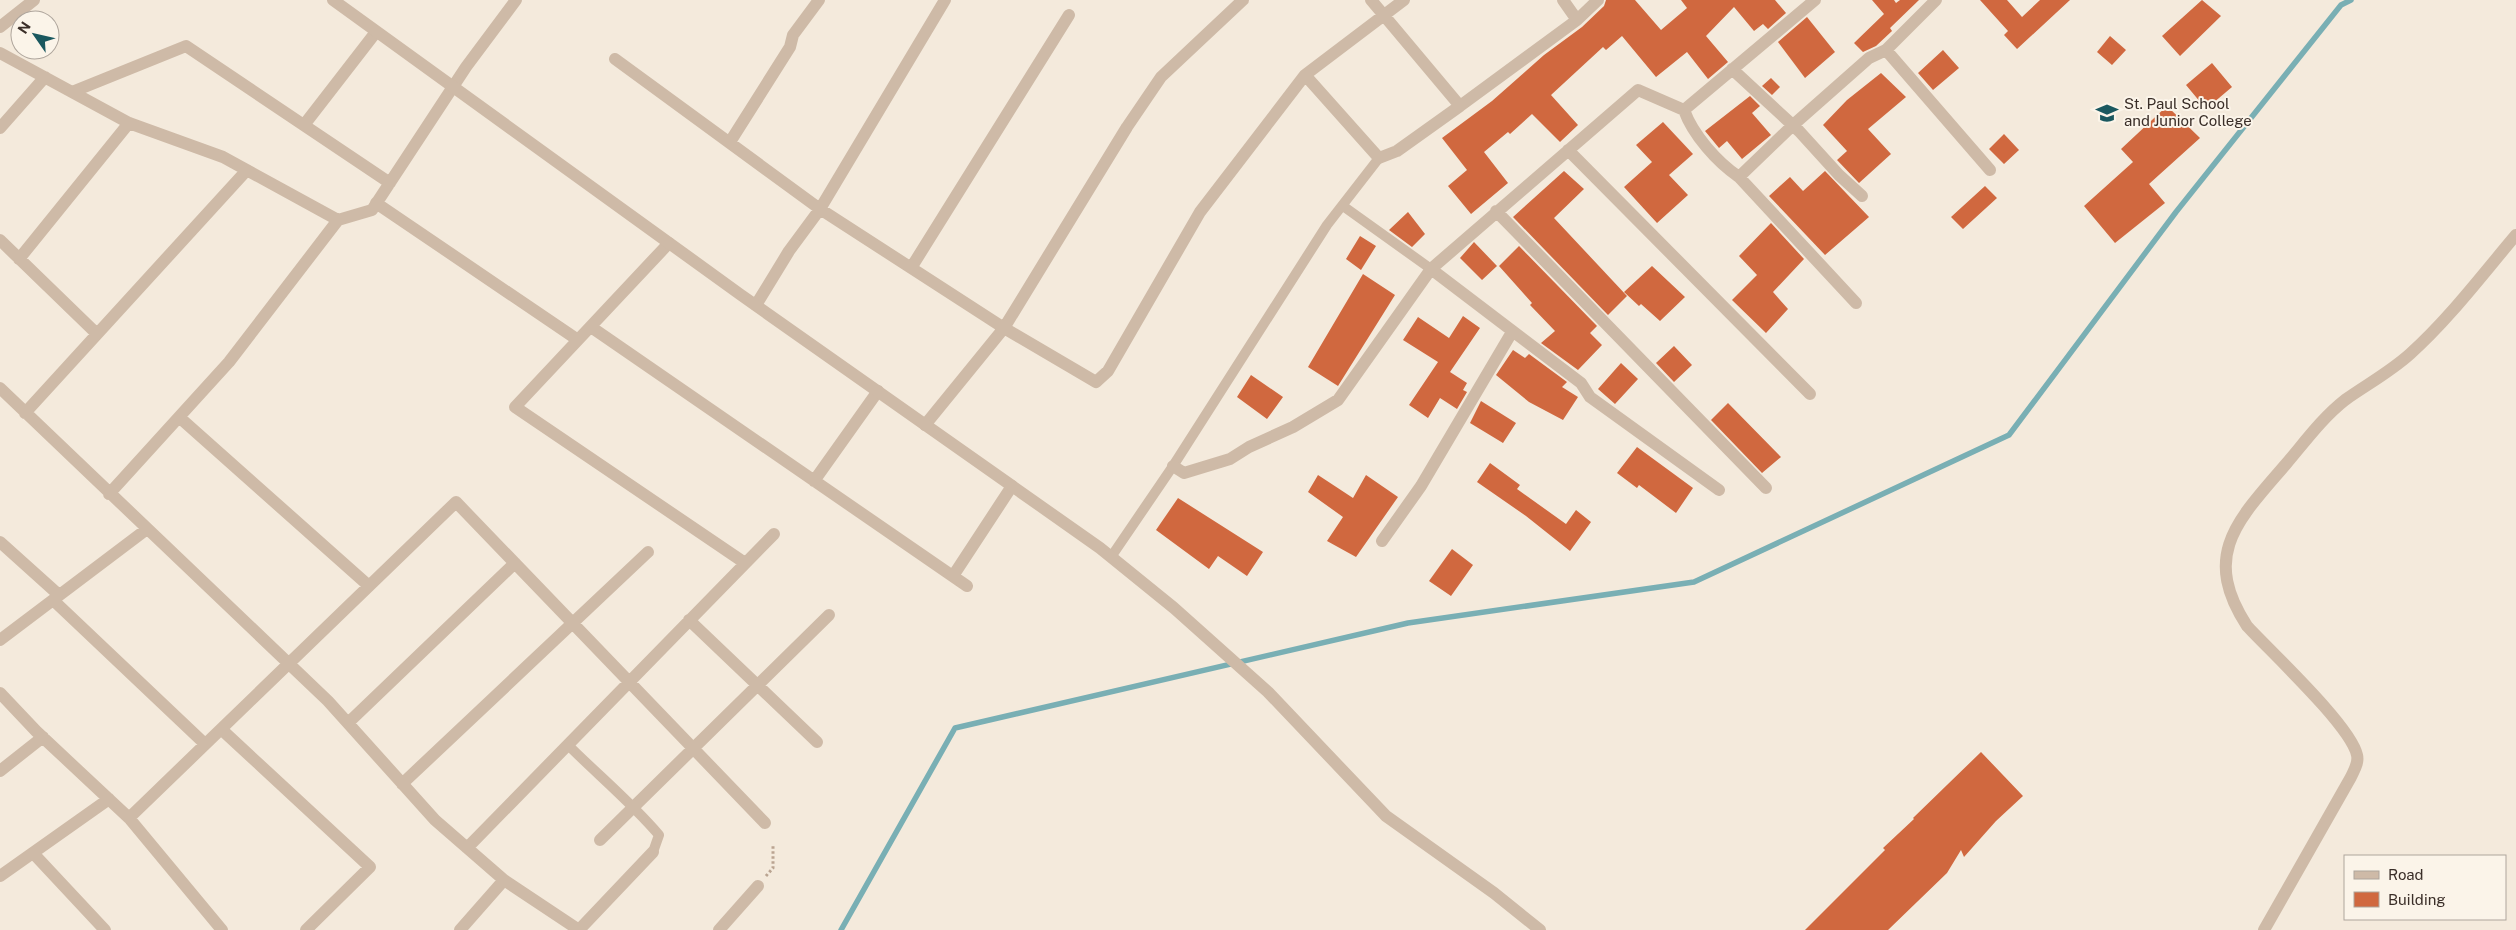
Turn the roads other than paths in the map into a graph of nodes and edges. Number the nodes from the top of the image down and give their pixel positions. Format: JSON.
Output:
{"nodes":[{"id":1,"x":34,"y":0,"type":"edge"},
{"id":2,"x":333,"y":0,"type":"edge"},
{"id":3,"x":516,"y":0,"type":"edge"},
{"id":4,"x":818,"y":0,"type":"edge"},
{"id":5,"x":945,"y":0,"type":"edge"},
{"id":6,"x":1371,"y":0,"type":"edge"},
{"id":7,"x":1404,"y":0,"type":"edge"},
{"id":8,"x":1563,"y":0,"type":"edge"},
{"id":9,"x":1598,"y":0,"type":"edge"},
{"id":10,"x":1815,"y":0,"type":"edge"},
{"id":11,"x":1936,"y":0,"type":"edge"},
{"id":12,"x":1238,"y":1,"type":"edge"},
{"id":13,"x":1069,"y":15,"type":"dead end"},
{"id":14,"x":1385,"y":16,"type":"junction"},
{"id":15,"x":1577,"y":20,"type":"junction"},
{"id":16,"x":0,"y":27,"type":"edge"},
{"id":17,"x":376,"y":32,"type":"junction"},
{"id":18,"x":1886,"y":50,"type":"junction"},
{"id":19,"x":0,"y":53,"type":"edge"},
{"id":20,"x":615,"y":59,"type":"dead end"},
{"id":21,"x":1732,"y":69,"type":"junction"},
{"id":22,"x":1305,"y":75,"type":"junction"},
{"id":23,"x":46,"y":77,"type":"junction"},
{"id":24,"x":454,"y":89,"type":"junction"},
{"id":25,"x":72,"y":92,"type":"junction"},
{"id":26,"x":1460,"y":106,"type":"junction"},
{"id":27,"x":1684,"y":110,"type":"junction"},
{"id":28,"x":129,"y":123,"type":"junction"},
{"id":29,"x":304,"y":125,"type":"junction"},
{"id":30,"x":1792,"y":126,"type":"junction"},
{"id":31,"x":0,"y":128,"type":"edge"},
{"id":32,"x":730,"y":142,"type":"junction"},
{"id":33,"x":1568,"y":150,"type":"junction"},
{"id":34,"x":1379,"y":158,"type":"junction"},
{"id":35,"x":246,"y":170,"type":"junction"},
{"id":36,"x":1990,"y":170,"type":"dead end"},
{"id":37,"x":1739,"y":177,"type":"junction"},
{"id":38,"x":390,"y":183,"type":"junction"},
{"id":39,"x":1862,"y":196,"type":"dead end"},
{"id":40,"x":376,"y":204,"type":"junction"},
{"id":41,"x":1343,"y":206,"type":"junction"},
{"id":42,"x":820,"y":209,"type":"junction"},
{"id":43,"x":1496,"y":211,"type":"junction"},
{"id":44,"x":338,"y":220,"type":"junction"},
{"id":45,"x":2516,"y":235,"type":"edge"},
{"id":46,"x":0,"y":240,"type":"edge"},
{"id":47,"x":670,"y":243,"type":"junction"},
{"id":48,"x":19,"y":259,"type":"junction"},
{"id":49,"x":912,"y":268,"type":"junction"},
{"id":50,"x":1431,"y":269,"type":"junction"},
{"id":51,"x":1856,"y":303,"type":"dead end"},
{"id":52,"x":756,"y":305,"type":"junction"},
{"id":53,"x":591,"y":327,"type":"junction"},
{"id":54,"x":1004,"y":328,"type":"junction"},
{"id":55,"x":1512,"y":332,"type":"junction"},
{"id":56,"x":97,"y":334,"type":"junction"},
{"id":57,"x":578,"y":340,"type":"junction"},
{"id":58,"x":0,"y":388,"type":"edge"},
{"id":59,"x":878,"y":391,"type":"junction"},
{"id":60,"x":1810,"y":394,"type":"dead end"},
{"id":61,"x":25,"y":413,"type":"junction"},
{"id":62,"x":179,"y":418,"type":"junction"},
{"id":63,"x":925,"y":425,"type":"junction"},
{"id":64,"x":1173,"y":466,"type":"junction"},
{"id":65,"x":814,"y":481,"type":"junction"},
{"id":66,"x":1012,"y":486,"type":"junction"},
{"id":67,"x":1766,"y":488,"type":"dead end"},
{"id":68,"x":1719,"y":490,"type":"dead end"},
{"id":69,"x":109,"y":494,"type":"junction"},
{"id":70,"x":146,"y":529,"type":"junction"},
{"id":71,"x":774,"y":534,"type":"dead end"},
{"id":72,"x":1382,"y":541,"type":"dead end"},
{"id":73,"x":0,"y":542,"type":"edge"},
{"id":74,"x":648,"y":552,"type":"dead end"},
{"id":75,"x":1112,"y":557,"type":"junction"},
{"id":76,"x":515,"y":563,"type":"junction"},
{"id":77,"x":746,"y":563,"type":"junction"},
{"id":78,"x":953,"y":576,"type":"junction"},
{"id":79,"x":369,"y":586,"type":"junction"},
{"id":80,"x":967,"y":586,"type":"dead end"},
{"id":81,"x":56,"y":598,"type":"junction"},
{"id":82,"x":829,"y":615,"type":"dead end"},
{"id":83,"x":689,"y":620,"type":"junction"},
{"id":84,"x":572,"y":623,"type":"junction"},
{"id":85,"x":0,"y":640,"type":"edge"},
{"id":86,"x":289,"y":663,"type":"junction"},
{"id":87,"x":630,"y":682,"type":"junction"},
{"id":88,"x":757,"y":685,"type":"junction"},
{"id":89,"x":0,"y":693,"type":"edge"},
{"id":90,"x":348,"y":723,"type":"junction"},
{"id":91,"x":221,"y":728,"type":"junction"},
{"id":92,"x":42,"y":737,"type":"junction"},
{"id":93,"x":817,"y":742,"type":"dead end"},
{"id":94,"x":205,"y":744,"type":"junction"},
{"id":95,"x":568,"y":745,"type":"junction"},
{"id":96,"x":694,"y":748,"type":"junction"},
{"id":97,"x":0,"y":771,"type":"edge"},
{"id":98,"x":402,"y":784,"type":"junction"},
{"id":99,"x":109,"y":799,"type":"junction"},
{"id":100,"x":635,"y":806,"type":"junction"},
{"id":101,"x":129,"y":818,"type":"junction"},
{"id":102,"x":765,"y":823,"type":"dead end"},
{"id":103,"x":600,"y":840,"type":"dead end"},
{"id":104,"x":467,"y":848,"type":"junction"},
{"id":105,"x":653,"y":852,"type":"joint"},
{"id":106,"x":33,"y":853,"type":"junction"},
{"id":107,"x":0,"y":876,"type":"edge"},
{"id":108,"x":504,"y":880,"type":"junction"},
{"id":109,"x":758,"y":886,"type":"road end"},
{"id":110,"x":105,"y":930,"type":"edge"},
{"id":111,"x":222,"y":930,"type":"edge"},
{"id":112,"x":306,"y":930,"type":"edge"},
{"id":113,"x":460,"y":930,"type":"edge"},
{"id":114,"x":579,"y":930,"type":"edge"},
{"id":115,"x":719,"y":930,"type":"edge"},
{"id":116,"x":1540,"y":930,"type":"edge"},
{"id":117,"x":2264,"y":930,"type":"edge"}],
"edges":[{"from":1,"to":16,"type":"street"},
{"from":2,"to":17,"type":"street"},
{"from":3,"to":24,"type":"street"},
{"from":4,"to":32,"type":"street"},
{"from":5,"to":42,"type":"street"},
{"from":6,"to":14,"type":"street"},
{"from":7,"to":14,"type":"street"},
{"from":8,"to":15,"type":"street"},
{"from":9,"to":15,"type":"street"},
{"from":10,"to":21,"type":"street"},
{"from":11,"to":18,"type":"street"},
{"from":12,"to":54,"type":"street"},
{"from":13,"to":49,"type":"street"},
{"from":14,"to":22,"type":"street"},
{"from":14,"to":26,"type":"street"},
{"from":15,"to":26,"type":"street"},
{"from":17,"to":24,"type":"street"},
{"from":17,"to":29,"type":"street"},
{"from":18,"to":30,"type":"street"},
{"from":18,"to":36,"type":"street"},
{"from":19,"to":23,"type":"street"},
{"from":20,"to":32,"type":"street"},
{"from":21,"to":27,"type":"street"},
{"from":21,"to":30,"type":"street"},
{"from":22,"to":34,"type":"street"},
{"from":22,"to":54,"type":"street"},
{"from":23,"to":25,"type":"street"},
{"from":23,"to":31,"type":"street"},
{"from":24,"to":38,"type":"street"},
{"from":24,"to":47,"type":"street"},
{"from":25,"to":28,"type":"street"},
{"from":25,"to":29,"type":"street"},
{"from":26,"to":34,"type":"street"},
{"from":27,"to":33,"type":"street"},
{"from":27,"to":37,"type":"street"},
{"from":28,"to":35,"type":"street"},
{"from":28,"to":48,"type":"street"},
{"from":29,"to":38,"type":"street"},
{"from":30,"to":37,"type":"street"},
{"from":30,"to":39,"type":"street"},
{"from":32,"to":42,"type":"street"},
{"from":33,"to":43,"type":"street"},
{"from":33,"to":60,"type":"street"},
{"from":34,"to":41,"type":"lane"},
{"from":35,"to":44,"type":"street"},
{"from":35,"to":56,"type":"street"},
{"from":37,"to":51,"type":"street"},
{"from":38,"to":40,"type":"street"},
{"from":40,"to":44,"type":"street"},
{"from":40,"to":57,"type":"street"},
{"from":41,"to":50,"type":"lane"},
{"from":41,"to":64,"type":"lane"},
{"from":42,"to":49,"type":"street"},
{"from":42,"to":52,"type":"street"},
{"from":43,"to":50,"type":"street"},
{"from":43,"to":67,"type":"street"},
{"from":44,"to":62,"type":"street"},
{"from":45,"to":117,"type":"street"},
{"from":46,"to":48,"type":"street"},
{"from":47,"to":52,"type":"street"},
{"from":47,"to":53,"type":"street"},
{"from":48,"to":56,"type":"street"},
{"from":49,"to":54,"type":"street"},
{"from":50,"to":55,"type":"street"},
{"from":50,"to":64,"type":"street"},
{"from":52,"to":59,"type":"street"},
{"from":53,"to":57,"type":"street"},
{"from":53,"to":65,"type":"street"},
{"from":54,"to":63,"type":"street"},
{"from":55,"to":68,"type":"street"},
{"from":55,"to":72,"type":"street"},
{"from":56,"to":61,"type":"street"},
{"from":57,"to":77,"type":"street"},
{"from":58,"to":61,"type":"street"},
{"from":59,"to":63,"type":"street"},
{"from":59,"to":65,"type":"street"},
{"from":61,"to":69,"type":"street"},
{"from":62,"to":69,"type":"street"},
{"from":62,"to":79,"type":"street"},
{"from":63,"to":66,"type":"street"},
{"from":64,"to":75,"type":"lane"},
{"from":65,"to":78,"type":"street"},
{"from":66,"to":75,"type":"street"},
{"from":66,"to":78,"type":"street"},
{"from":69,"to":70,"type":"street"},
{"from":70,"to":81,"type":"street"},
{"from":70,"to":86,"type":"street"},
{"from":71,"to":77,"type":"street"},
{"from":73,"to":81,"type":"street"},
{"from":74,"to":84,"type":"street"},
{"from":75,"to":116,"type":"street"},
{"from":76,"to":79,"type":"street"},
{"from":76,"to":84,"type":"street"},
{"from":76,"to":90,"type":"street"},
{"from":77,"to":83,"type":"street"},
{"from":78,"to":80,"type":"street"},
{"from":79,"to":86,"type":"street"},
{"from":81,"to":85,"type":"street"},
{"from":81,"to":94,"type":"street"},
{"from":82,"to":88,"type":"street"},
{"from":83,"to":87,"type":"street"},
{"from":83,"to":88,"type":"street"},
{"from":84,"to":87,"type":"street"},
{"from":84,"to":98,"type":"street"},
{"from":86,"to":90,"type":"street"},
{"from":86,"to":91,"type":"street"},
{"from":87,"to":95,"type":"street"},
{"from":87,"to":96,"type":"street"},
{"from":88,"to":93,"type":"street"},
{"from":88,"to":96,"type":"street"},
{"from":89,"to":92,"type":"street"},
{"from":90,"to":98,"type":"street"},
{"from":91,"to":94,"type":"street"},
{"from":91,"to":112,"type":"street"},
{"from":92,"to":97,"type":"street"},
{"from":92,"to":99,"type":"street"},
{"from":94,"to":101,"type":"street"},
{"from":95,"to":100,"type":"lane"},
{"from":95,"to":104,"type":"street"},
{"from":96,"to":100,"type":"street"},
{"from":96,"to":102,"type":"street"},
{"from":98,"to":104,"type":"street"},
{"from":99,"to":101,"type":"street"},
{"from":99,"to":106,"type":"street"},
{"from":100,"to":103,"type":"street"},
{"from":100,"to":105,"type":"lane"},
{"from":101,"to":111,"type":"street"},
{"from":104,"to":108,"type":"street"},
{"from":105,"to":114,"type":"street"},
{"from":106,"to":107,"type":"street"},
{"from":106,"to":110,"type":"street"},
{"from":108,"to":113,"type":"street"},
{"from":108,"to":114,"type":"street"},
{"from":109,"to":115,"type":"street"}]}
